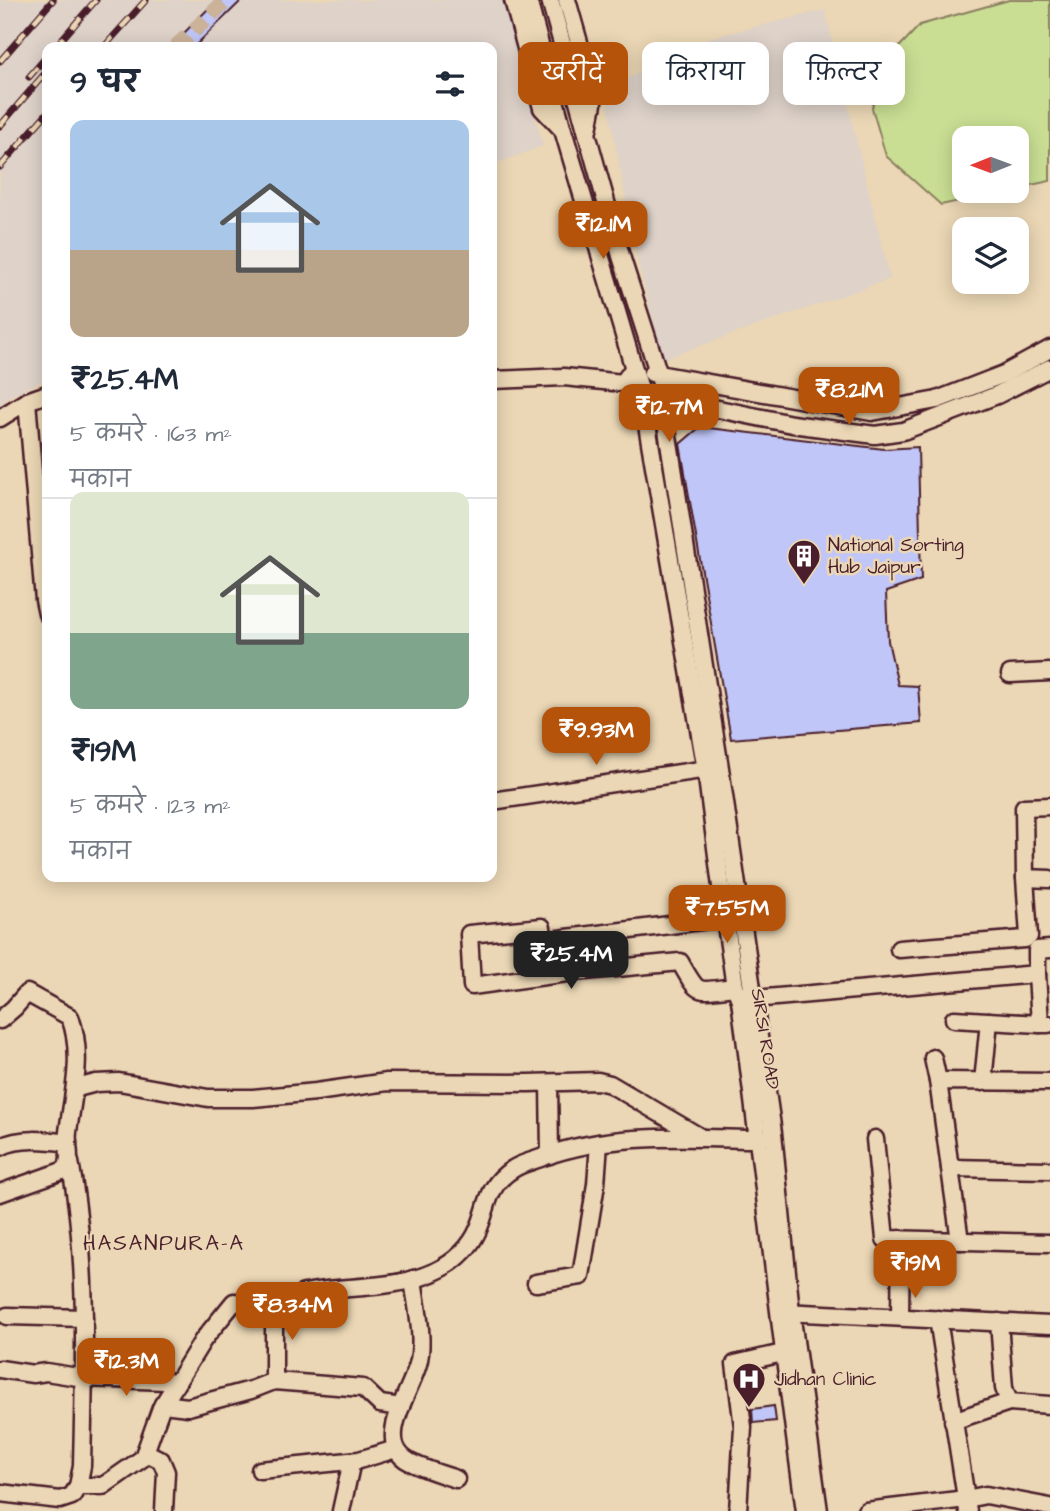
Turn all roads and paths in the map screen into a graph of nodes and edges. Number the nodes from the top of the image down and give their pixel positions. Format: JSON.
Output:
{"nodes":[{"id":1,"x":513,"y":0,"type":"edge"},
{"id":2,"x":528,"y":0,"type":"edge"},
{"id":3,"x":550,"y":0,"type":"edge"},
{"id":4,"x":567,"y":0,"type":"edge"},
{"id":5,"x":563,"y":130,"type":"junction"},
{"id":6,"x":587,"y":135,"type":"junction"},
{"id":7,"x":1050,"y":349,"type":"edge"},
{"id":8,"x":1050,"y":368,"type":"edge"},
{"id":9,"x":633,"y":369,"type":"junction"},
{"id":10,"x":659,"y":375,"type":"junction"},
{"id":11,"x":497,"y":380,"type":"edge"},
{"id":12,"x":623,"y":383,"type":"junction"},
{"id":13,"x":42,"y":396,"type":"edge"},
{"id":14,"x":642,"y":396,"type":"junction"},
{"id":15,"x":664,"y":398,"type":"junction"},
{"id":16,"x":27,"y":401,"type":"junction"},
{"id":17,"x":0,"y":418,"type":"edge"},
{"id":18,"x":42,"y":577,"type":"edge"},
{"id":19,"x":1050,"y":672,"type":"edge"},
{"id":20,"x":1010,"y":674,"type":"dead end"},
{"id":21,"x":713,"y":769,"type":"junction"},
{"id":22,"x":497,"y":800,"type":"edge"},
{"id":23,"x":1050,"y":807,"type":"edge"},
{"id":24,"x":1025,"y":878,"type":"junction"},
{"id":25,"x":1050,"y":879,"type":"edge"},
{"id":26,"x":725,"y":918,"type":"junction"},
{"id":27,"x":1039,"y":945,"type":"edge"},
{"id":28,"x":899,"y":949,"type":"dead end"},
{"id":29,"x":1037,"y":974,"type":"junction"},
{"id":30,"x":743,"y":995,"type":"junction"},
{"id":31,"x":0,"y":1019,"type":"edge"},
{"id":32,"x":954,"y":1019,"type":"dead end"},
{"id":33,"x":989,"y":1021,"type":"junction"},
{"id":34,"x":1045,"y":1023,"type":"edge"},
{"id":35,"x":933,"y":1058,"type":"dead end"},
{"id":36,"x":938,"y":1081,"type":"junction"},
{"id":37,"x":982,"y":1082,"type":"junction"},
{"id":38,"x":1050,"y":1082,"type":"edge"},
{"id":39,"x":550,"y":1083,"type":"junction"},
{"id":40,"x":77,"y":1088,"type":"junction"},
{"id":41,"x":701,"y":1138,"type":"junction"},
{"id":42,"x":759,"y":1139,"type":"junction"},
{"id":43,"x":875,"y":1139,"type":"dead end"},
{"id":44,"x":68,"y":1143,"type":"junction"},
{"id":45,"x":599,"y":1143,"type":"junction"},
{"id":46,"x":0,"y":1147,"type":"edge"},
{"id":47,"x":551,"y":1155,"type":"junction"},
{"id":48,"x":70,"y":1162,"type":"junction"},
{"id":49,"x":950,"y":1168,"type":"junction"},
{"id":50,"x":1050,"y":1170,"type":"edge"},
{"id":51,"x":0,"y":1193,"type":"edge"},
{"id":52,"x":901,"y":1239,"type":"junction"},
{"id":53,"x":960,"y":1241,"type":"junction"},
{"id":54,"x":1050,"y":1243,"type":"edge"},
{"id":55,"x":413,"y":1279,"type":"junction"},
{"id":56,"x":536,"y":1283,"type":"dead end"},
{"id":57,"x":274,"y":1303,"type":"junction"},
{"id":58,"x":785,"y":1312,"type":"junction"},
{"id":59,"x":7,"y":1315,"type":"dead end"},
{"id":60,"x":900,"y":1317,"type":"junction"},
{"id":61,"x":84,"y":1318,"type":"junction"},
{"id":62,"x":938,"y":1319,"type":"junction"},
{"id":63,"x":999,"y":1322,"type":"junction"},
{"id":64,"x":1050,"y":1325,"type":"edge"},
{"id":65,"x":783,"y":1353,"type":"junction"},
{"id":66,"x":0,"y":1369,"type":"edge"},
{"id":67,"x":84,"y":1378,"type":"junction"},
{"id":68,"x":274,"y":1381,"type":"junction"},
{"id":69,"x":175,"y":1384,"type":"junction"},
{"id":70,"x":1009,"y":1402,"type":"junction"},
{"id":71,"x":163,"y":1404,"type":"junction"},
{"id":72,"x":1050,"y":1405,"type":"edge"},
{"id":73,"x":401,"y":1407,"type":"junction"},
{"id":74,"x":953,"y":1420,"type":"junction"},
{"id":75,"x":396,"y":1449,"type":"junction"},
{"id":76,"x":145,"y":1452,"type":"junction"},
{"id":77,"x":352,"y":1461,"type":"junction"},
{"id":78,"x":260,"y":1470,"type":"dead end"},
{"id":79,"x":456,"y":1479,"type":"dead end"},
{"id":80,"x":78,"y":1486,"type":"junction"},
{"id":81,"x":0,"y":1493,"type":"edge"},
{"id":82,"x":967,"y":1505,"type":"edge"},
{"id":83,"x":59,"y":1506,"type":"edge"},
{"id":84,"x":1050,"y":1507,"type":"edge"},
{"id":85,"x":164,"y":1511,"type":"edge"},
{"id":86,"x":341,"y":1511,"type":"edge"},
{"id":87,"x":738,"y":1511,"type":"edge"},
{"id":88,"x":804,"y":1511,"type":"edge"},
{"id":89,"x":819,"y":1511,"type":"edge"},
{"id":90,"x":866,"y":1511,"type":"edge"}],
"edges":[{"from":1,"to":5,"type":"street"},
{"from":2,"to":5,"type":"street","name":"SIRSI ROAD"},
{"from":3,"to":6,"type":"street","name":"SIRSI ROAD"},
{"from":4,"to":6,"type":"street"},
{"from":5,"to":9,"type":"street","name":"SIRSI ROAD"},
{"from":6,"to":10,"type":"street","name":"SIRSI ROAD"},
{"from":7,"to":10,"type":"street"},
{"from":8,"to":15,"type":"street"},
{"from":9,"to":10,"type":"street"},
{"from":9,"to":12,"type":"street"},
{"from":9,"to":14,"type":"street","name":"SIRSI ROAD"},
{"from":10,"to":15,"type":"street","name":"SIRSI ROAD"},
{"from":11,"to":12,"type":"street"},
{"from":12,"to":14,"type":"street"},
{"from":13,"to":16,"type":"street"},
{"from":14,"to":15,"type":"street"},
{"from":14,"to":21,"type":"street","name":"SIRSI ROAD"},
{"from":15,"to":21,"type":"street","name":"SIRSI ROAD"},
{"from":16,"to":17,"type":"street"},
{"from":16,"to":18,"type":"street"},
{"from":19,"to":20,"type":"street"},
{"from":21,"to":22,"type":"street"},
{"from":21,"to":26,"type":"street","name":"SIRSI ROAD"},
{"from":21,"to":30,"type":"street","name":"SIRSI ROAD"},
{"from":23,"to":24,"type":"street"},
{"from":24,"to":25,"type":"street"},
{"from":24,"to":27,"type":"street"},
{"from":26,"to":30,"type":"street","name":"SIRSI ROAD"},
{"from":26,"to":30,"type":"street"},
{"from":27,"to":28,"type":"street"},
{"from":27,"to":29,"type":"street"},
{"from":29,"to":30,"type":"street"},
{"from":29,"to":34,"type":"street"},
{"from":30,"to":42,"type":"street","name":"SIRSI ROAD"},
{"from":30,"to":58,"type":"street","name":"SIRSI ROAD"},
{"from":31,"to":40,"type":"street"},
{"from":32,"to":33,"type":"street"},
{"from":33,"to":34,"type":"street"},
{"from":33,"to":37,"type":"street"},
{"from":35,"to":36,"type":"street"},
{"from":36,"to":37,"type":"street"},
{"from":36,"to":49,"type":"street"},
{"from":37,"to":38,"type":"street"},
{"from":39,"to":40,"type":"street"},
{"from":39,"to":41,"type":"street"},
{"from":39,"to":47,"type":"street"},
{"from":40,"to":44,"type":"street"},
{"from":41,"to":42,"type":"street"},
{"from":41,"to":45,"type":"street"},
{"from":42,"to":58,"type":"street","name":"SIRSI ROAD"},
{"from":43,"to":52,"type":"street"},
{"from":44,"to":46,"type":"street"},
{"from":44,"to":48,"type":"street"},
{"from":45,"to":47,"type":"street"},
{"from":45,"to":56,"type":"street"},
{"from":47,"to":55,"type":"street"},
{"from":48,"to":51,"type":"street"},
{"from":48,"to":61,"type":"street"},
{"from":49,"to":50,"type":"street"},
{"from":49,"to":53,"type":"street"},
{"from":52,"to":53,"type":"street"},
{"from":52,"to":60,"type":"street"},
{"from":53,"to":54,"type":"street"},
{"from":55,"to":57,"type":"street"},
{"from":55,"to":73,"type":"street"},
{"from":57,"to":68,"type":"street"},
{"from":57,"to":69,"type":"street"},
{"from":58,"to":60,"type":"street"},
{"from":58,"to":65,"type":"street","name":"SIRSI ROAD"},
{"from":58,"to":89,"type":"street","name":"SIRSI ROAD"},
{"from":59,"to":61,"type":"street"},
{"from":60,"to":62,"type":"street"},
{"from":61,"to":67,"type":"street"},
{"from":62,"to":63,"type":"street"},
{"from":62,"to":74,"type":"street"},
{"from":63,"to":64,"type":"street"},
{"from":63,"to":70,"type":"street"},
{"from":65,"to":87,"type":"street"},
{"from":65,"to":88,"type":"street","name":"SIRSI ROAD"},
{"from":66,"to":67,"type":"street"},
{"from":67,"to":69,"type":"street"},
{"from":67,"to":80,"type":"street"},
{"from":68,"to":71,"type":"street"},
{"from":68,"to":73,"type":"street"},
{"from":69,"to":71,"type":"street"},
{"from":70,"to":72,"type":"street"},
{"from":70,"to":74,"type":"street"},
{"from":71,"to":76,"type":"street"},
{"from":73,"to":75,"type":"street"},
{"from":74,"to":82,"type":"street"},
{"from":75,"to":77,"type":"street"},
{"from":75,"to":79,"type":"street"},
{"from":76,"to":80,"type":"street"},
{"from":76,"to":85,"type":"street"},
{"from":77,"to":78,"type":"street"},
{"from":77,"to":86,"type":"street"},
{"from":80,"to":83,"type":"street"},
{"from":81,"to":83,"type":"street"},
{"from":82,"to":84,"type":"street"},
{"from":82,"to":90,"type":"street"}]}
